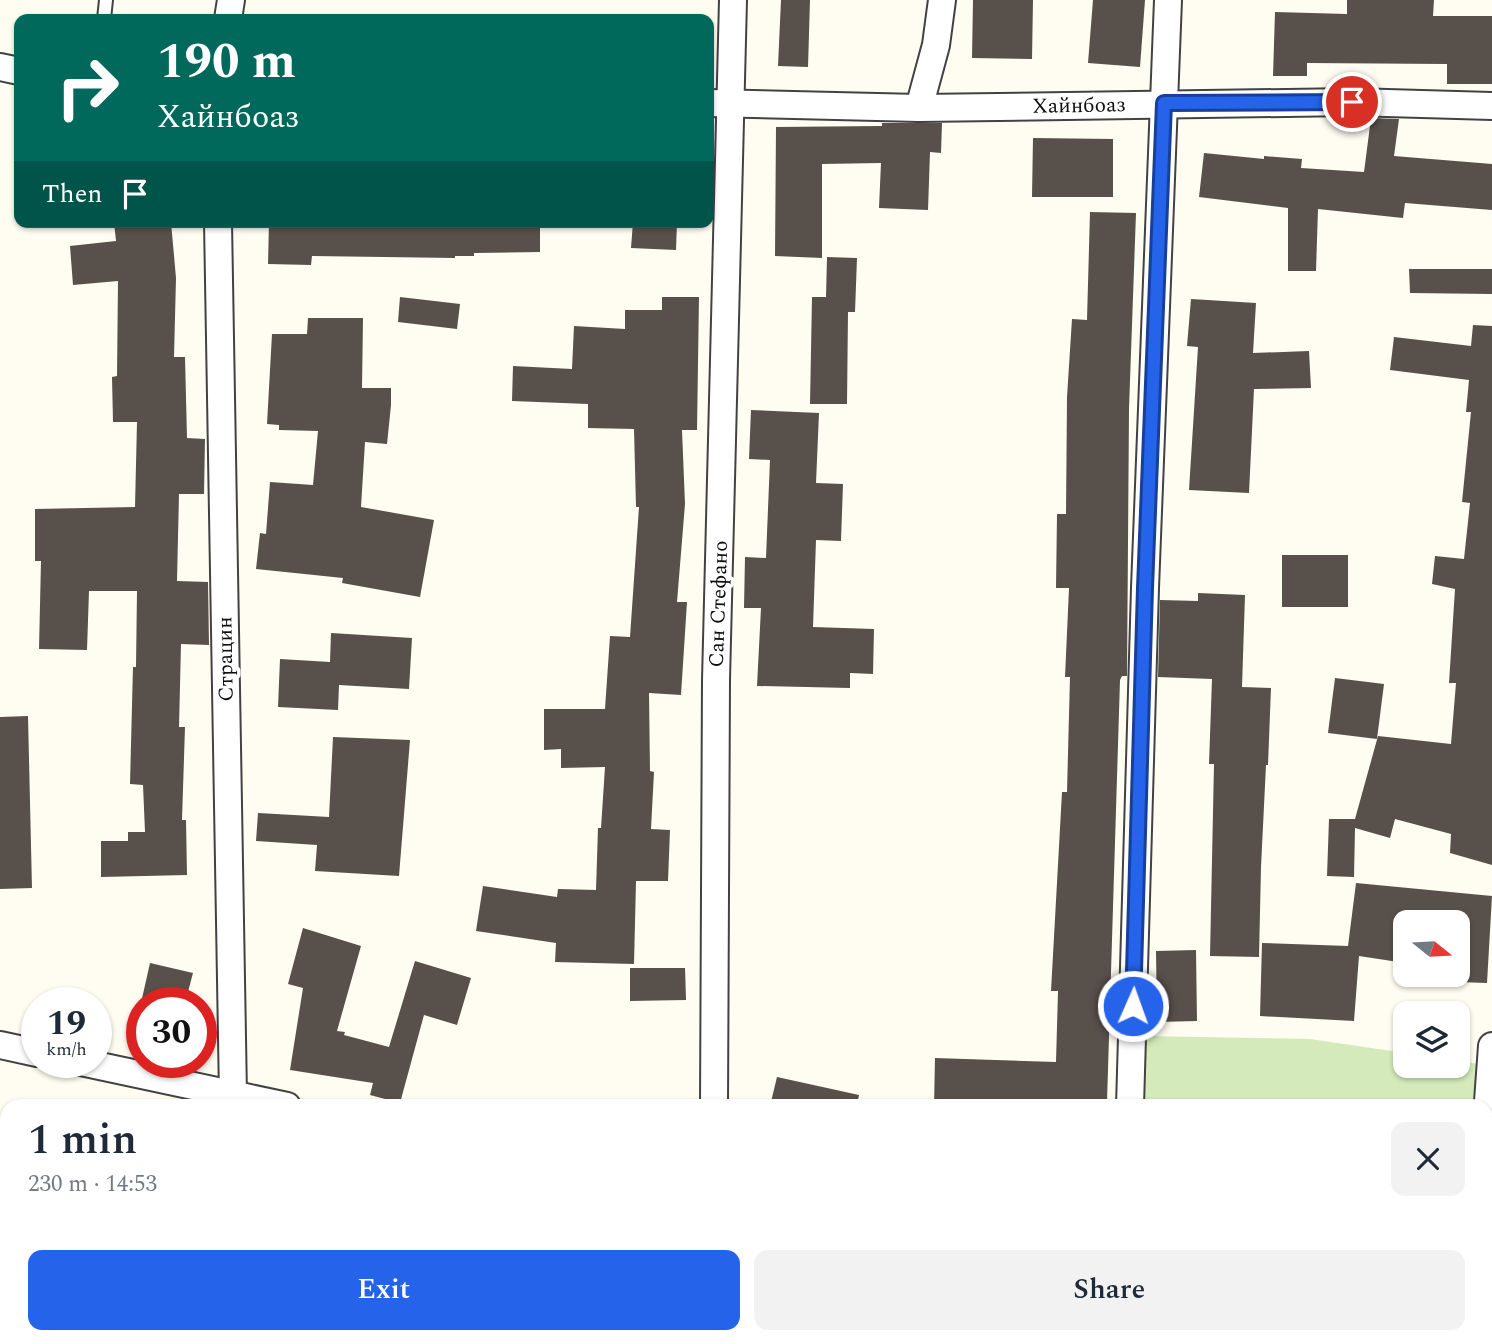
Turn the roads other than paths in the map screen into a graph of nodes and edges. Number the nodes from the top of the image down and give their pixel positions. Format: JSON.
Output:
{"nodes":[{"id":1,"x":733,"y":0,"type":"edge"},
{"id":2,"x":942,"y":0,"type":"edge"},
{"id":3,"x":1168,"y":0,"type":"edge"},
{"id":4,"x":720,"y":102,"type":"edge"},
{"id":5,"x":1164,"y":103,"type":"junction"},
{"id":6,"x":1492,"y":106,"type":"edge"},
{"id":7,"x":919,"y":108,"type":"junction"},
{"id":8,"x":218,"y":228,"type":"edge"},
{"id":9,"x":0,"y":1045,"type":"edge"},
{"id":10,"x":1492,"y":1046,"type":"edge"},
{"id":11,"x":21,"y":1050,"type":"edge"},
{"id":12,"x":112,"y":1069,"type":"edge"},
{"id":13,"x":233,"y":1096,"type":"junction"},
{"id":14,"x":249,"y":1099,"type":"edge"},
{"id":15,"x":714,"y":1099,"type":"edge"},
{"id":16,"x":1130,"y":1099,"type":"edge"},
{"id":17,"x":1488,"y":1099,"type":"edge"}],
"edges":[{"from":1,"to":4,"type":"street","name":"Сан Стефано"},
{"from":2,"to":7,"type":"street"},
{"from":3,"to":5,"type":"street"},
{"from":4,"to":7,"type":"street","name":"Хайнбоаз"},
{"from":4,"to":15,"type":"street","name":"Сан Стефано"},
{"from":5,"to":6,"type":"street","name":"Хайнбоаз"},
{"from":5,"to":7,"type":"street","name":"Хайнбоаз"},
{"from":5,"to":16,"type":"street"},
{"from":8,"to":13,"type":"street","name":"Страцин"},
{"from":9,"to":11,"type":"street"},
{"from":10,"to":17,"type":"street"},
{"from":12,"to":13,"type":"street"},
{"from":13,"to":14,"type":"street"}]}
